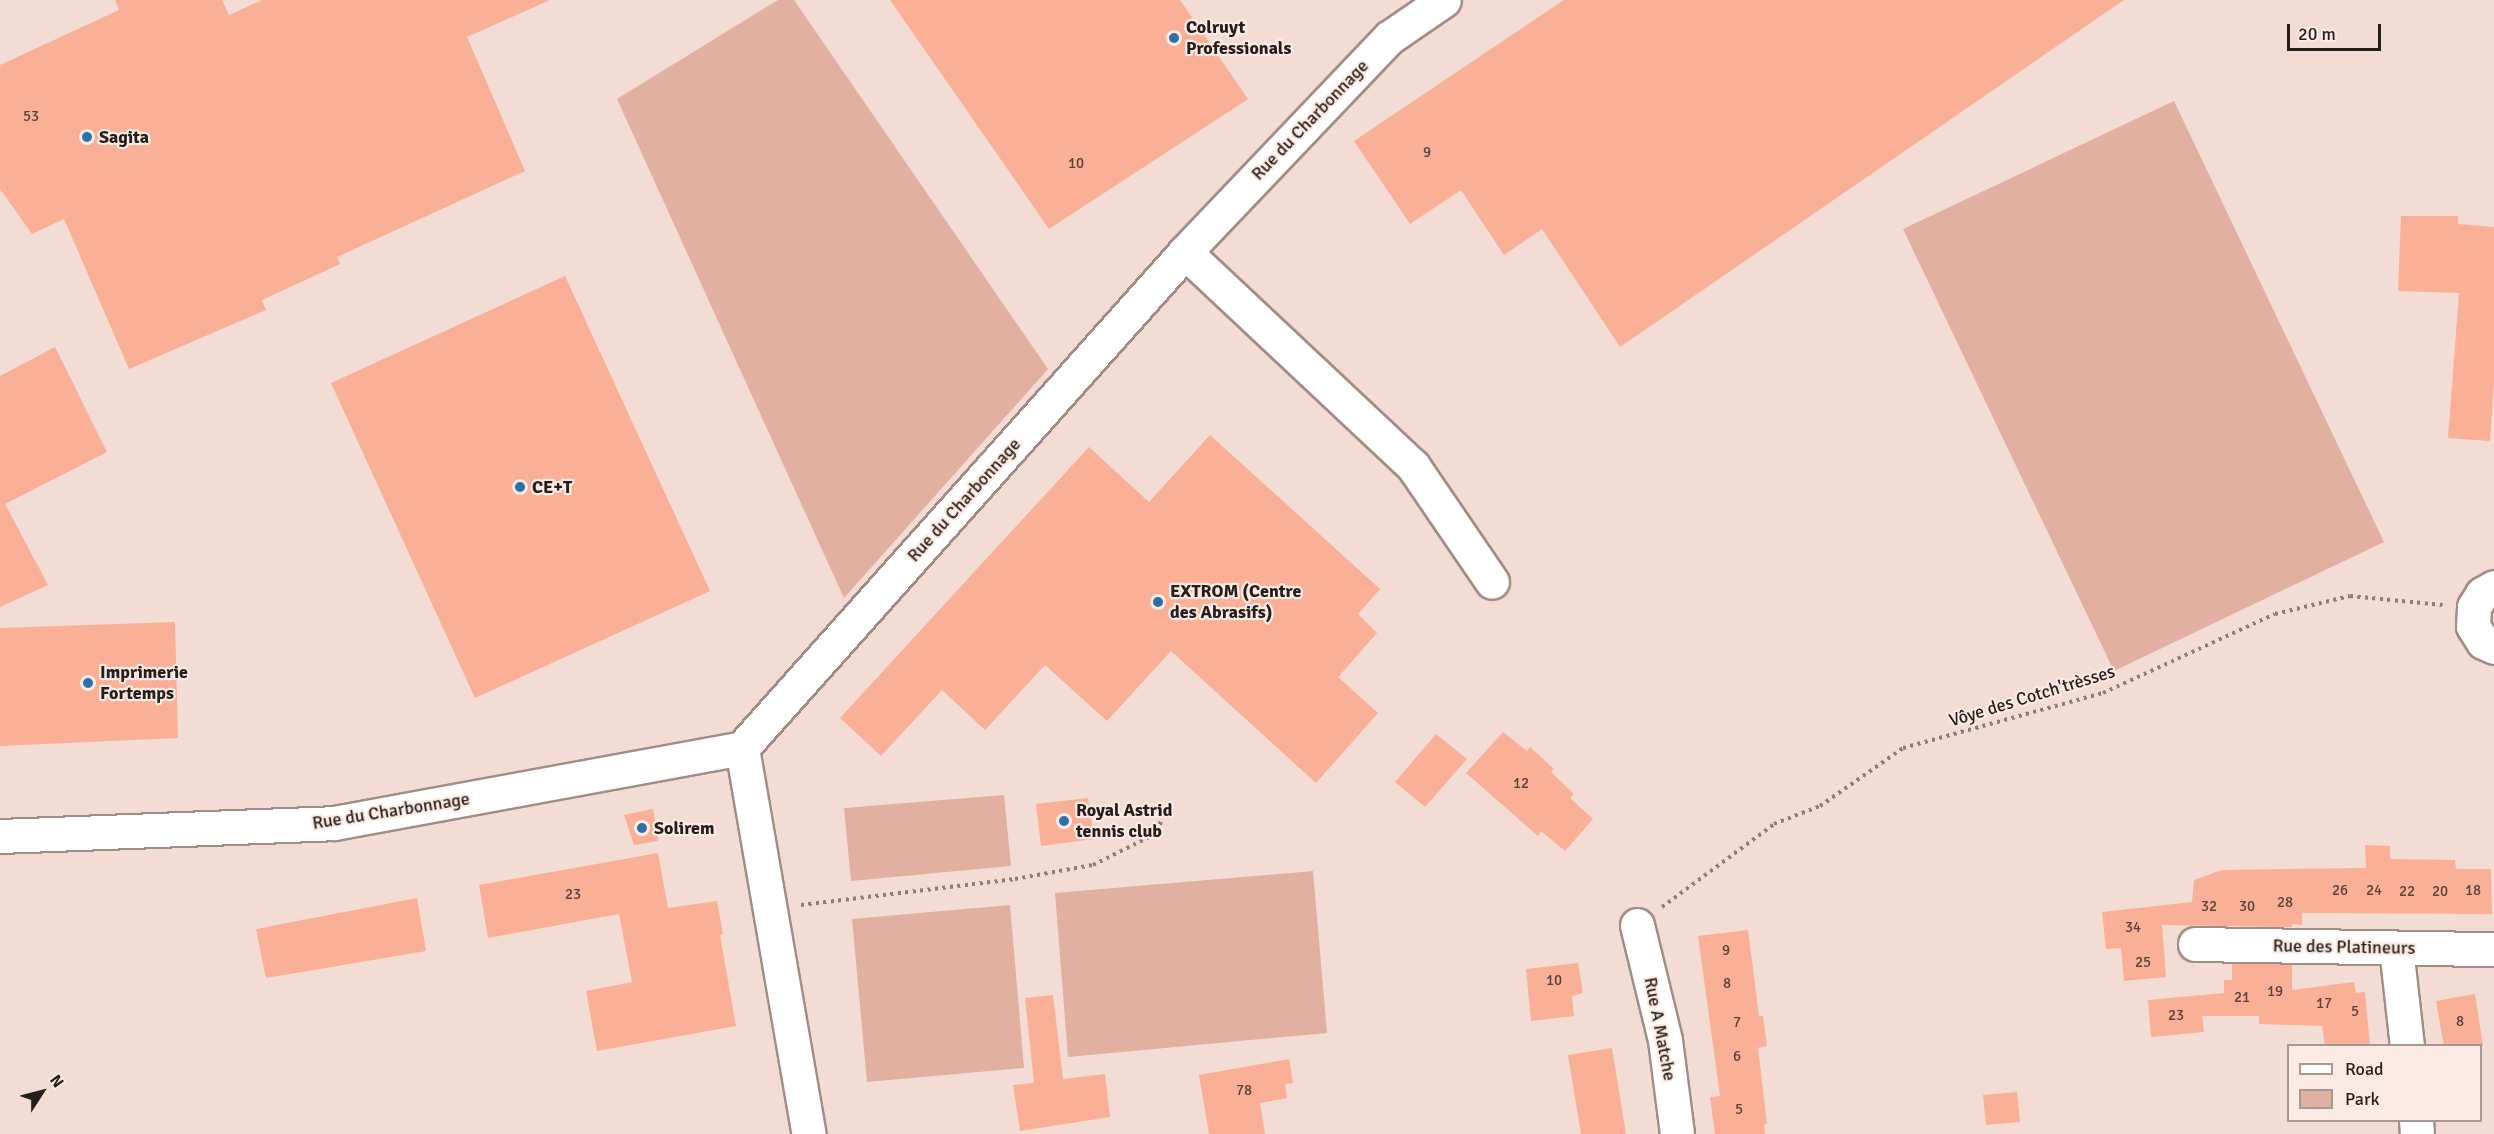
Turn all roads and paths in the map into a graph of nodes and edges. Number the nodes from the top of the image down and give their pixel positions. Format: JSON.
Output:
{"nodes":[{"id":1,"x":1444,"y":0,"type":"edge"},
{"id":2,"x":1185,"y":252,"type":"junction"},
{"id":3,"x":1492,"y":582,"type":"dead end"},
{"id":4,"x":2484,"y":597,"type":"edge"},
{"id":5,"x":2494,"y":647,"type":"edge"},
{"id":6,"x":742,"y":748,"type":"junction"},
{"id":7,"x":1162,"y":812,"type":"dead end"},
{"id":8,"x":0,"y":836,"type":"edge"},
{"id":9,"x":770,"y":908,"type":"junction"},
{"id":10,"x":1637,"y":925,"type":"joint"},
{"id":11,"x":2195,"y":944,"type":"dead end"},
{"id":12,"x":2397,"y":948,"type":"junction"},
{"id":13,"x":2494,"y":949,"type":"edge"},
{"id":14,"x":2407,"y":1044,"type":"edge"},
{"id":15,"x":809,"y":1134,"type":"edge"},
{"id":16,"x":1677,"y":1134,"type":"edge"}],
"edges":[{"from":1,"to":2,"type":"street","name":"Rue du Charbonnage"},
{"from":2,"to":3,"type":"street"},
{"from":2,"to":6,"type":"street","name":"Rue du Charbonnage"},
{"from":4,"to":5,"type":"street"},
{"from":4,"to":10,"type":"path","name":"Vôye des Cotch'trèsses"},
{"from":6,"to":8,"type":"street","name":"Rue du Charbonnage"},
{"from":6,"to":9,"type":"street"},
{"from":7,"to":9,"type":"path"},
{"from":9,"to":15,"type":"street"},
{"from":10,"to":16,"type":"street","name":"Rue A Matche"},
{"from":11,"to":12,"type":"street","name":"Rue des Platineurs"},
{"from":12,"to":13,"type":"street","name":"Rue des Platineurs"},
{"from":12,"to":14,"type":"street"}]}
